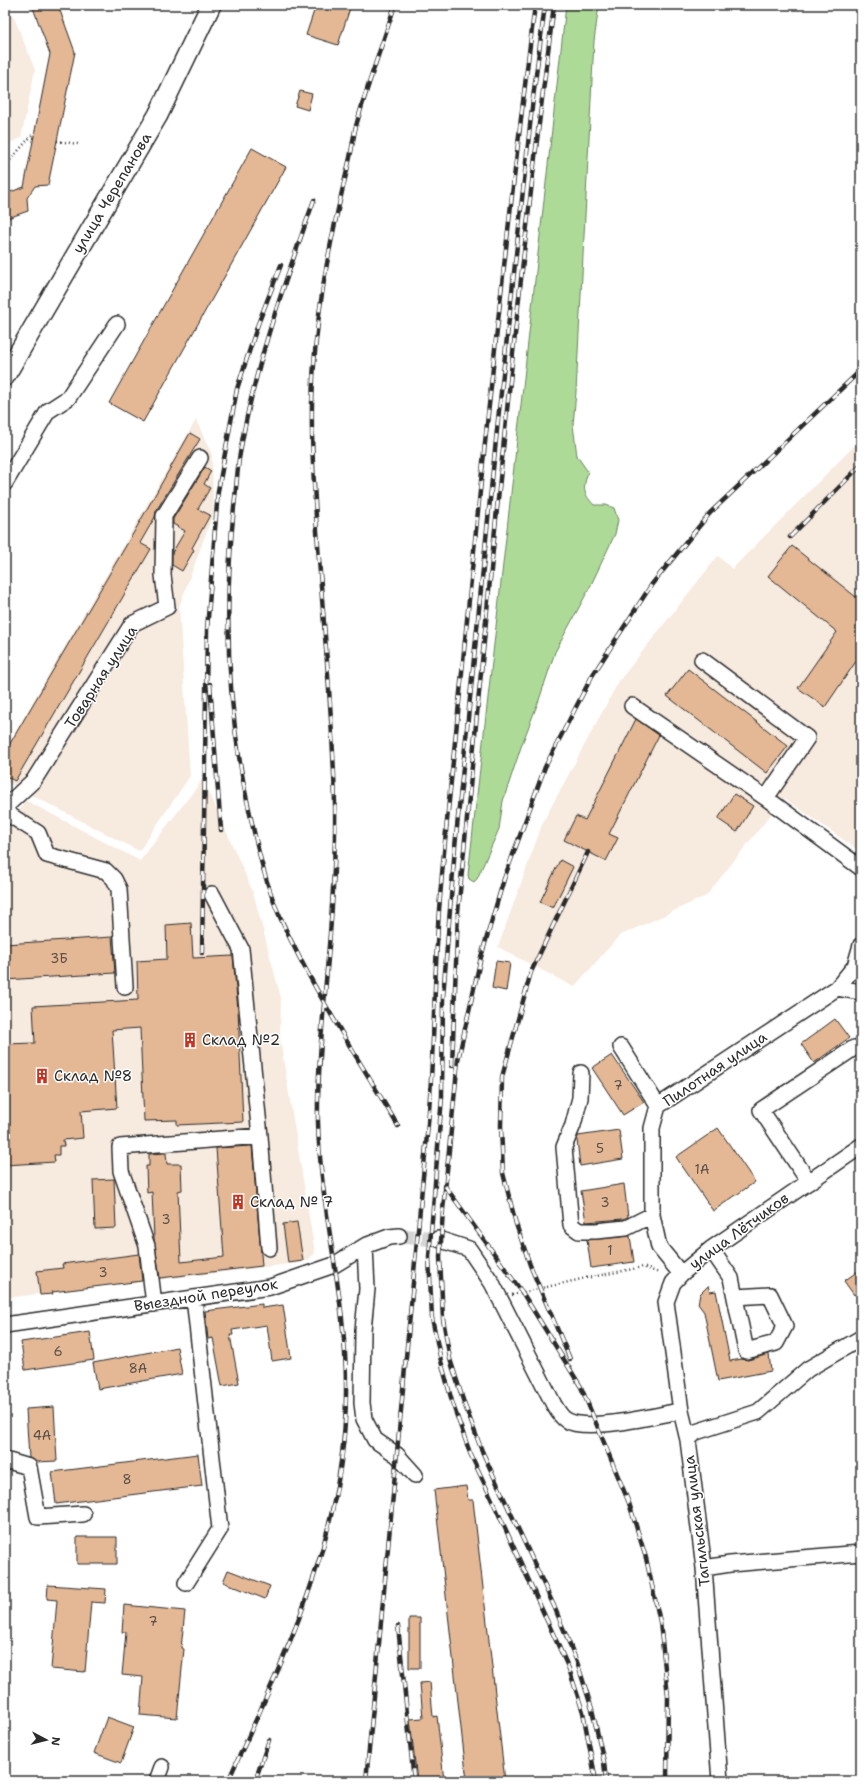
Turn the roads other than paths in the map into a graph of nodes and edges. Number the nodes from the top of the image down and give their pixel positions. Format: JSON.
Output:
{"nodes":[{"id":1,"x":211,"y":5,"type":"edge"},
{"id":2,"x":117,"y":324,"type":"dead end"},
{"id":3,"x":5,"y":376,"type":"edge"},
{"id":4,"x":200,"y":458,"type":"dead end"},
{"id":5,"x":5,"y":483,"type":"edge"},
{"id":6,"x":702,"y":660,"type":"dead end"},
{"id":7,"x":632,"y":706,"type":"dead end"},
{"id":8,"x":766,"y":798,"type":"junction"},
{"id":9,"x":5,"y":808,"type":"edge"},
{"id":10,"x":5,"y":812,"type":"edge"},
{"id":11,"x":861,"y":868,"type":"edge"},
{"id":12,"x":212,"y":894,"type":"dead end"},
{"id":13,"x":861,"y":945,"type":"edge"},
{"id":14,"x":125,"y":987,"type":"dead end"},
{"id":15,"x":837,"y":988,"type":"junction"},
{"id":16,"x":861,"y":992,"type":"edge"},
{"id":17,"x":621,"y":1047,"type":"dead end"},
{"id":18,"x":854,"y":1048,"type":"dead end"},
{"id":19,"x":581,"y":1073,"type":"dead end"},
{"id":20,"x":658,"y":1106,"type":"junction"},
{"id":21,"x":260,"y":1136,"type":"junction"},
{"id":22,"x":861,"y":1146,"type":"edge"},
{"id":23,"x":809,"y":1182,"type":"junction"},
{"id":24,"x":652,"y":1215,"type":"junction"},
{"id":25,"x":399,"y":1236,"type":"tunnel mouth"},
{"id":26,"x":438,"y":1239,"type":"tunnel mouth"},
{"id":27,"x":365,"y":1246,"type":"junction"},
{"id":28,"x":269,"y":1248,"type":"dead end"},
{"id":29,"x":711,"y":1249,"type":"junction"},
{"id":30,"x":681,"y":1274,"type":"junction"},
{"id":31,"x":735,"y":1297,"type":"dead end"},
{"id":32,"x":194,"y":1298,"type":"junction"},
{"id":33,"x":154,"y":1304,"type":"junction"},
{"id":34,"x":5,"y":1325,"type":"edge"},
{"id":35,"x":861,"y":1338,"type":"edge"},
{"id":36,"x":682,"y":1411,"type":"junction"},
{"id":37,"x":688,"y":1440,"type":"junction"},
{"id":38,"x":5,"y":1460,"type":"edge"},
{"id":39,"x":415,"y":1475,"type":"dead end"},
{"id":40,"x":84,"y":1514,"type":"dead end"},
{"id":41,"x":861,"y":1553,"type":"edge"},
{"id":42,"x":704,"y":1568,"type":"junction"},
{"id":43,"x":186,"y":1583,"type":"dead end"},
{"id":44,"x":720,"y":1781,"type":"edge"}],
"edges":[{"from":1,"to":3,"type":"main road","name":"улица Черепанова"},
{"from":2,"to":5,"type":"street"},
{"from":4,"to":9,"type":"street","name":"Товарная улица"},
{"from":6,"to":8,"type":"street"},
{"from":7,"to":8,"type":"street"},
{"from":8,"to":11,"type":"street"},
{"from":10,"to":14,"type":"street"},
{"from":12,"to":21,"type":"street"},
{"from":13,"to":15,"type":"street","name":"Пилотная улица"},
{"from":15,"to":16,"type":"street"},
{"from":15,"to":20,"type":"street","name":"Пилотная улица"},
{"from":17,"to":20,"type":"street"},
{"from":18,"to":23,"type":"street"},
{"from":19,"to":24,"type":"street"},
{"from":20,"to":24,"type":"street","name":"Пилотная улица"},
{"from":21,"to":28,"type":"street"},
{"from":21,"to":33,"type":"street"},
{"from":22,"to":23,"type":"street","name":"улица Лётчиков"},
{"from":23,"to":29,"type":"street","name":"улица Лётчиков"},
{"from":24,"to":30,"type":"street","name":"Пилотная улица"},
{"from":25,"to":27,"type":"street","name":"Выездной переулок"},
{"from":26,"to":36,"type":"street"},
{"from":27,"to":32,"type":"street","name":"Выездной переулок"},
{"from":27,"to":39,"type":"street"},
{"from":29,"to":30,"type":"street","name":"улица Лётчиков"},
{"from":29,"to":31,"type":"street"},
{"from":30,"to":36,"type":"street","name":"улица Лётчиков"},
{"from":32,"to":33,"type":"street","name":"Выездной переулок"},
{"from":32,"to":43,"type":"street"},
{"from":33,"to":34,"type":"street","name":"Выездной переулок"},
{"from":35,"to":37,"type":"street","name":"Тагильская улица"},
{"from":36,"to":37,"type":"street","name":"улица Лётчиков"},
{"from":37,"to":42,"type":"street","name":"Тагильская улица"},
{"from":38,"to":40,"type":"street"},
{"from":41,"to":42,"type":"street"},
{"from":42,"to":44,"type":"street","name":"Тагильская улица"}]}
